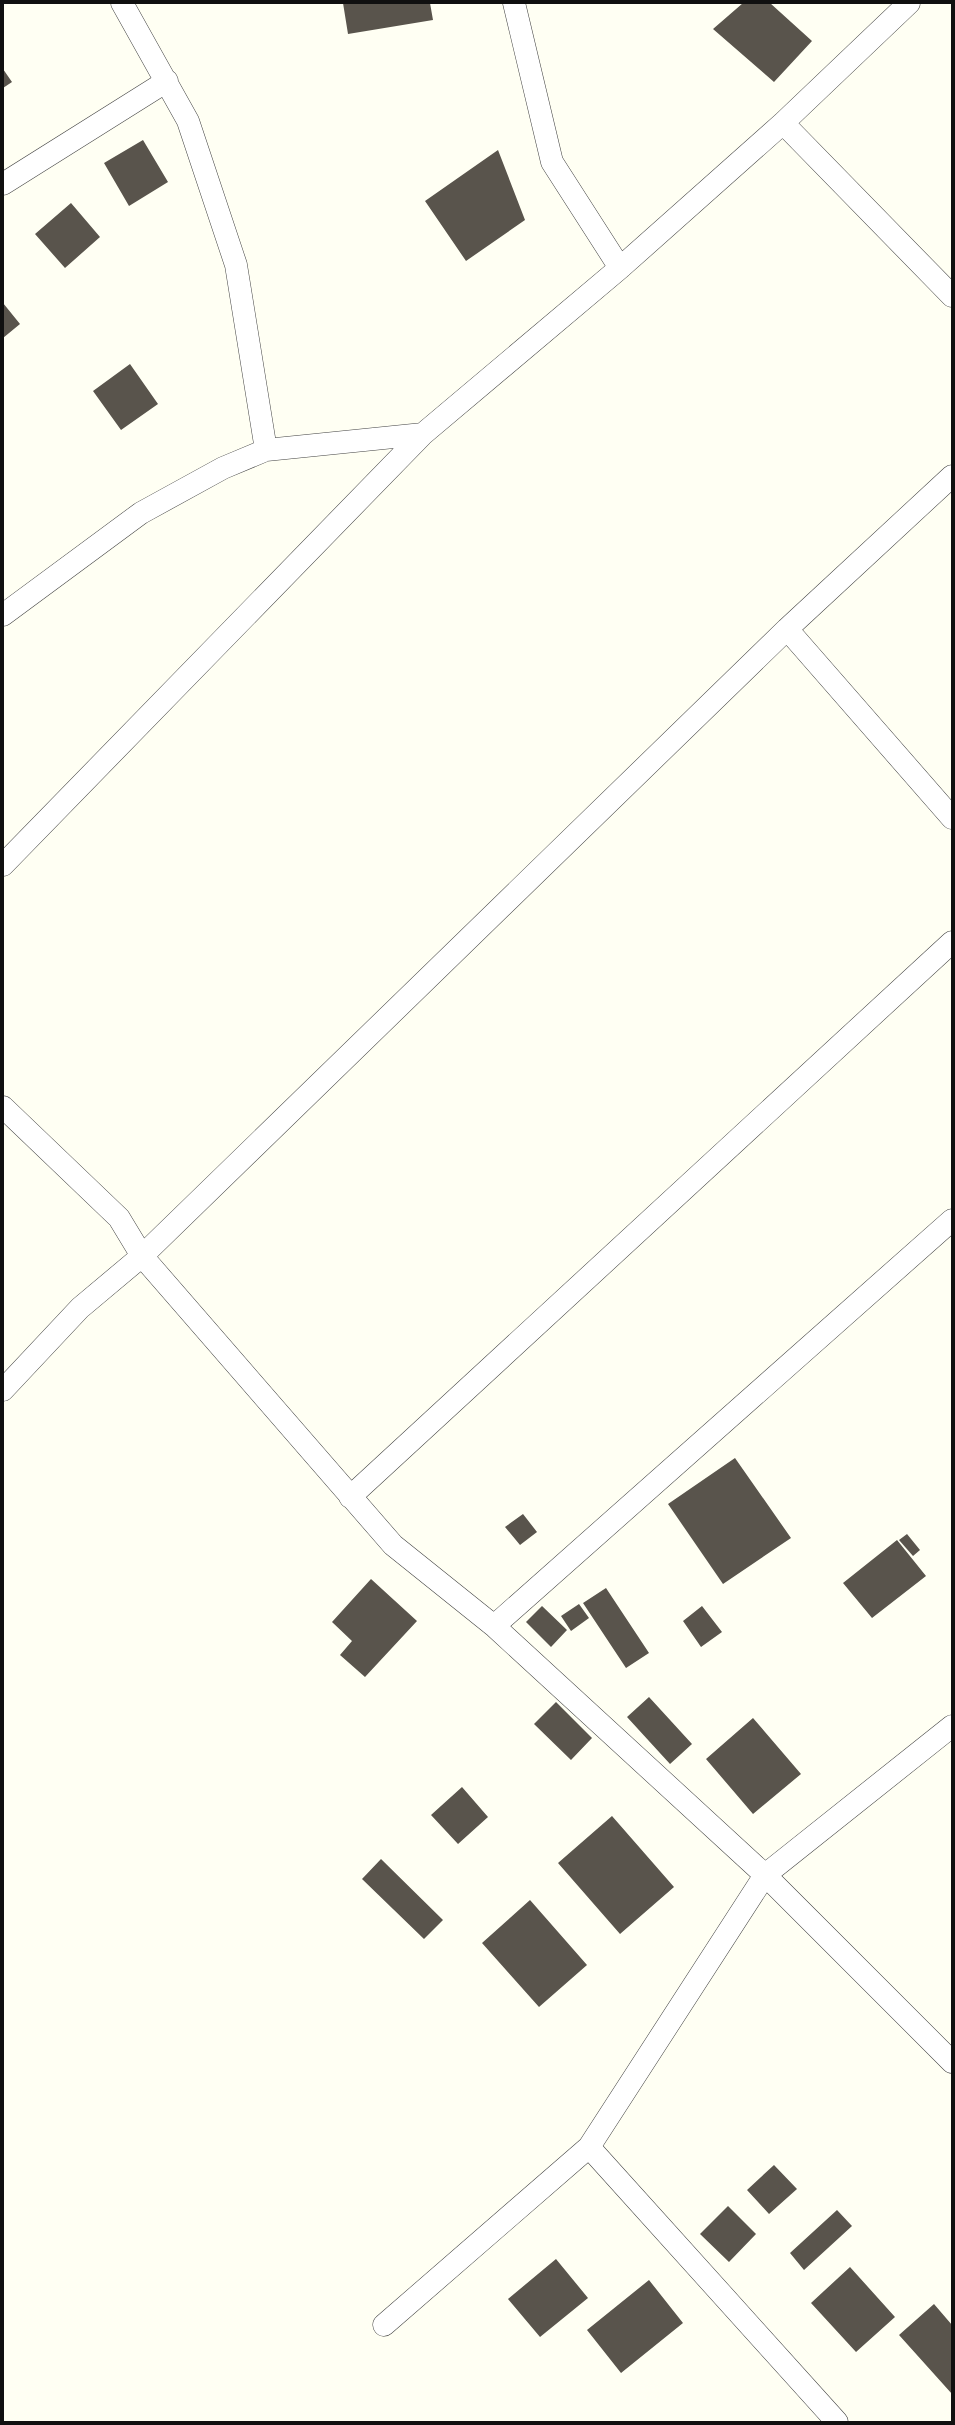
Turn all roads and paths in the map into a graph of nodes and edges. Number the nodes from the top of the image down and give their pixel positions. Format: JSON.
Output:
{"nodes":[{"id":1,"x":122,"y":3,"type":"edge"},
{"id":2,"x":514,"y":3,"type":"edge"},
{"id":3,"x":909,"y":3,"type":"edge"},
{"id":4,"x":167,"y":81,"type":"junction"},
{"id":5,"x":783,"y":123,"type":"junction"},
{"id":6,"x":3,"y":184,"type":"edge"},
{"id":7,"x":620,"y":268,"type":"junction"},
{"id":8,"x":952,"y":296,"type":"edge"},
{"id":9,"x":423,"y":434,"type":"junction"},
{"id":10,"x":266,"y":450,"type":"junction"},
{"id":11,"x":952,"y":476,"type":"edge"},
{"id":12,"x":3,"y":613,"type":"edge"},
{"id":13,"x":787,"y":629,"type":"junction"},
{"id":14,"x":952,"y":818,"type":"edge"},
{"id":15,"x":3,"y":865,"type":"edge"},
{"id":16,"x":952,"y":942,"type":"edge"},
{"id":17,"x":3,"y":1107,"type":"edge"},
{"id":18,"x":952,"y":1220,"type":"edge"},
{"id":19,"x":142,"y":1256,"type":"junction"},
{"id":20,"x":3,"y":1390,"type":"edge"},
{"id":21,"x":350,"y":1497,"type":"junction"},
{"id":22,"x":494,"y":1626,"type":"junction"},
{"id":23,"x":952,"y":1726,"type":"edge"},
{"id":24,"x":765,"y":1875,"type":"junction"},
{"id":25,"x":952,"y":2062,"type":"edge"},
{"id":26,"x":589,"y":2147,"type":"junction"},
{"id":27,"x":384,"y":2326,"type":"dead end"},
{"id":28,"x":837,"y":2422,"type":"edge"}],
"edges":[{"from":1,"to":4,"type":"street"},
{"from":2,"to":7,"type":"street"},
{"from":3,"to":5,"type":"street"},
{"from":4,"to":6,"type":"street"},
{"from":4,"to":10,"type":"street"},
{"from":5,"to":7,"type":"street"},
{"from":5,"to":8,"type":"street"},
{"from":7,"to":9,"type":"street"},
{"from":9,"to":10,"type":"street"},
{"from":9,"to":15,"type":"street"},
{"from":10,"to":12,"type":"street"},
{"from":11,"to":13,"type":"street"},
{"from":13,"to":14,"type":"street"},
{"from":13,"to":19,"type":"street"},
{"from":16,"to":21,"type":"street"},
{"from":17,"to":19,"type":"street"},
{"from":18,"to":22,"type":"street"},
{"from":19,"to":20,"type":"street"},
{"from":19,"to":21,"type":"street"},
{"from":21,"to":22,"type":"street"},
{"from":22,"to":24,"type":"street"},
{"from":23,"to":24,"type":"street"},
{"from":24,"to":25,"type":"street"},
{"from":24,"to":26,"type":"street"},
{"from":26,"to":27,"type":"street"},
{"from":26,"to":28,"type":"street"}]}
